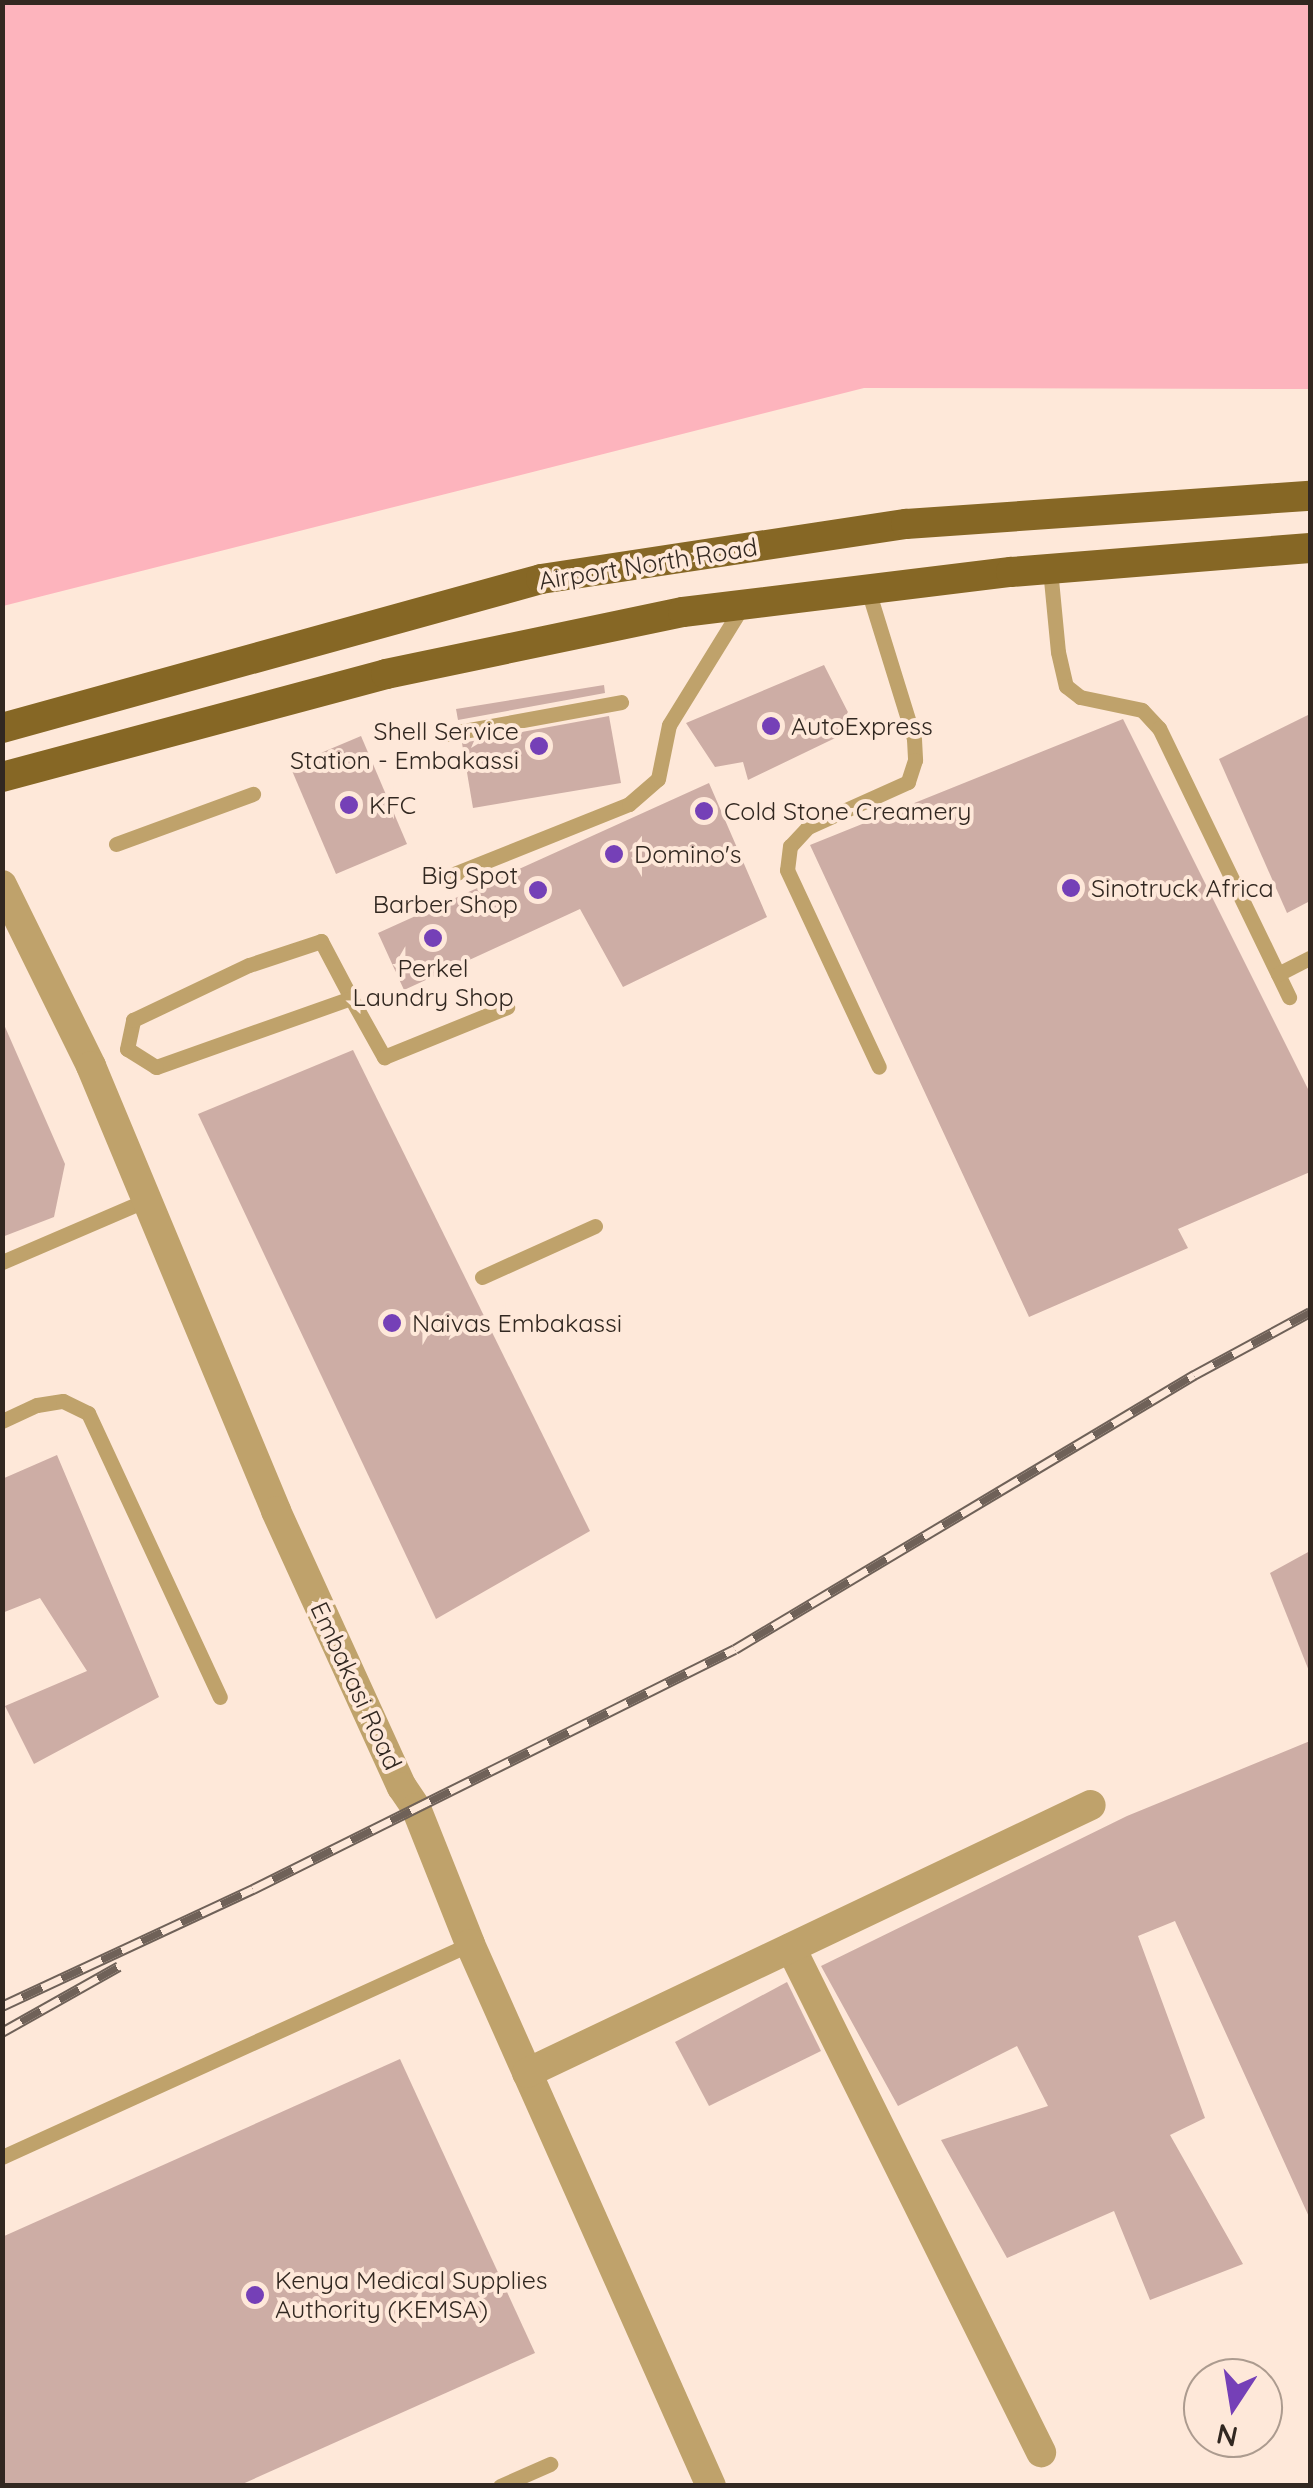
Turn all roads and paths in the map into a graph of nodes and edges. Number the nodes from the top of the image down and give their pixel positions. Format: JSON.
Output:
{"nodes":[{"id":1,"x":1310,"y":496,"type":"edge"},
{"id":2,"x":1310,"y":548,"type":"edge"},
{"id":3,"x":1050,"y":569,"type":"junction"},
{"id":4,"x":868,"y":590,"type":"junction"},
{"id":5,"x":744,"y":604,"type":"junction"},
{"id":6,"x":621,"y":702,"type":"dead end"},
{"id":7,"x":2,"y":728,"type":"edge"},
{"id":8,"x":447,"y":734,"type":"dead end"},
{"id":9,"x":2,"y":777,"type":"edge"},
{"id":10,"x":253,"y":794,"type":"dead end"},
{"id":11,"x":116,"y":844,"type":"dead end"},
{"id":12,"x":444,"y":878,"type":"dead end"},
{"id":13,"x":2,"y":885,"type":"edge"},
{"id":14,"x":1310,"y":958,"type":"edge"},
{"id":15,"x":1278,"y":974,"type":"junction"},
{"id":16,"x":1289,"y":997,"type":"dead end"},
{"id":17,"x":351,"y":998,"type":"junction"},
{"id":18,"x":507,"y":1007,"type":"dead end"},
{"id":19,"x":126,"y":1049,"type":"junction"},
{"id":20,"x":91,"y":1066,"type":"junction"},
{"id":21,"x":880,"y":1067,"type":"dead end"},
{"id":22,"x":144,"y":1202,"type":"junction"},
{"id":23,"x":596,"y":1226,"type":"dead end"},
{"id":24,"x":2,"y":1262,"type":"edge"},
{"id":25,"x":482,"y":1277,"type":"dead end"},
{"id":26,"x":2,"y":1421,"type":"edge"},
{"id":27,"x":220,"y":1697,"type":"dead end"},
{"id":28,"x":1091,"y":1805,"type":"dead end"},
{"id":29,"x":470,"y":1944,"type":"junction"},
{"id":30,"x":791,"y":1948,"type":"junction"},
{"id":31,"x":527,"y":2074,"type":"junction"},
{"id":32,"x":2,"y":2157,"type":"edge"},
{"id":33,"x":1041,"y":2452,"type":"dead end"},
{"id":34,"x":550,"y":2464,"type":"dead end"},
{"id":35,"x":500,"y":2486,"type":"edge"},
{"id":36,"x":711,"y":2486,"type":"edge"}],
"edges":[{"from":1,"to":7,"type":"main road","name":"Airport North Road"},
{"from":2,"to":3,"type":"main road","name":"Airport North Road"},
{"from":3,"to":4,"type":"main road","name":"Airport North Road"},
{"from":3,"to":15,"type":"lane"},
{"from":4,"to":5,"type":"main road","name":"Airport North Road"},
{"from":4,"to":21,"type":"lane"},
{"from":5,"to":9,"type":"main road","name":"Airport North Road"},
{"from":5,"to":12,"type":"lane"},
{"from":6,"to":8,"type":"lane"},
{"from":10,"to":11,"type":"lane"},
{"from":13,"to":20,"type":"street","name":"Embakasi Road"},
{"from":14,"to":15,"type":"lane"},
{"from":15,"to":16,"type":"lane"},
{"from":17,"to":18,"type":"lane"},
{"from":17,"to":19,"type":"lane"},
{"from":17,"to":19,"type":"lane"},
{"from":19,"to":20,"type":"lane"},
{"from":20,"to":22,"type":"street","name":"Embakasi Road"},
{"from":22,"to":24,"type":"lane"},
{"from":22,"to":29,"type":"street","name":"Embakasi Road"},
{"from":23,"to":25,"type":"lane"},
{"from":26,"to":27,"type":"lane"},
{"from":28,"to":30,"type":"street"},
{"from":29,"to":31,"type":"street","name":"Embakasi Road"},
{"from":29,"to":32,"type":"lane"},
{"from":30,"to":31,"type":"street"},
{"from":30,"to":33,"type":"street"},
{"from":31,"to":36,"type":"street","name":"Embakasi Road"},
{"from":34,"to":35,"type":"lane"}]}
